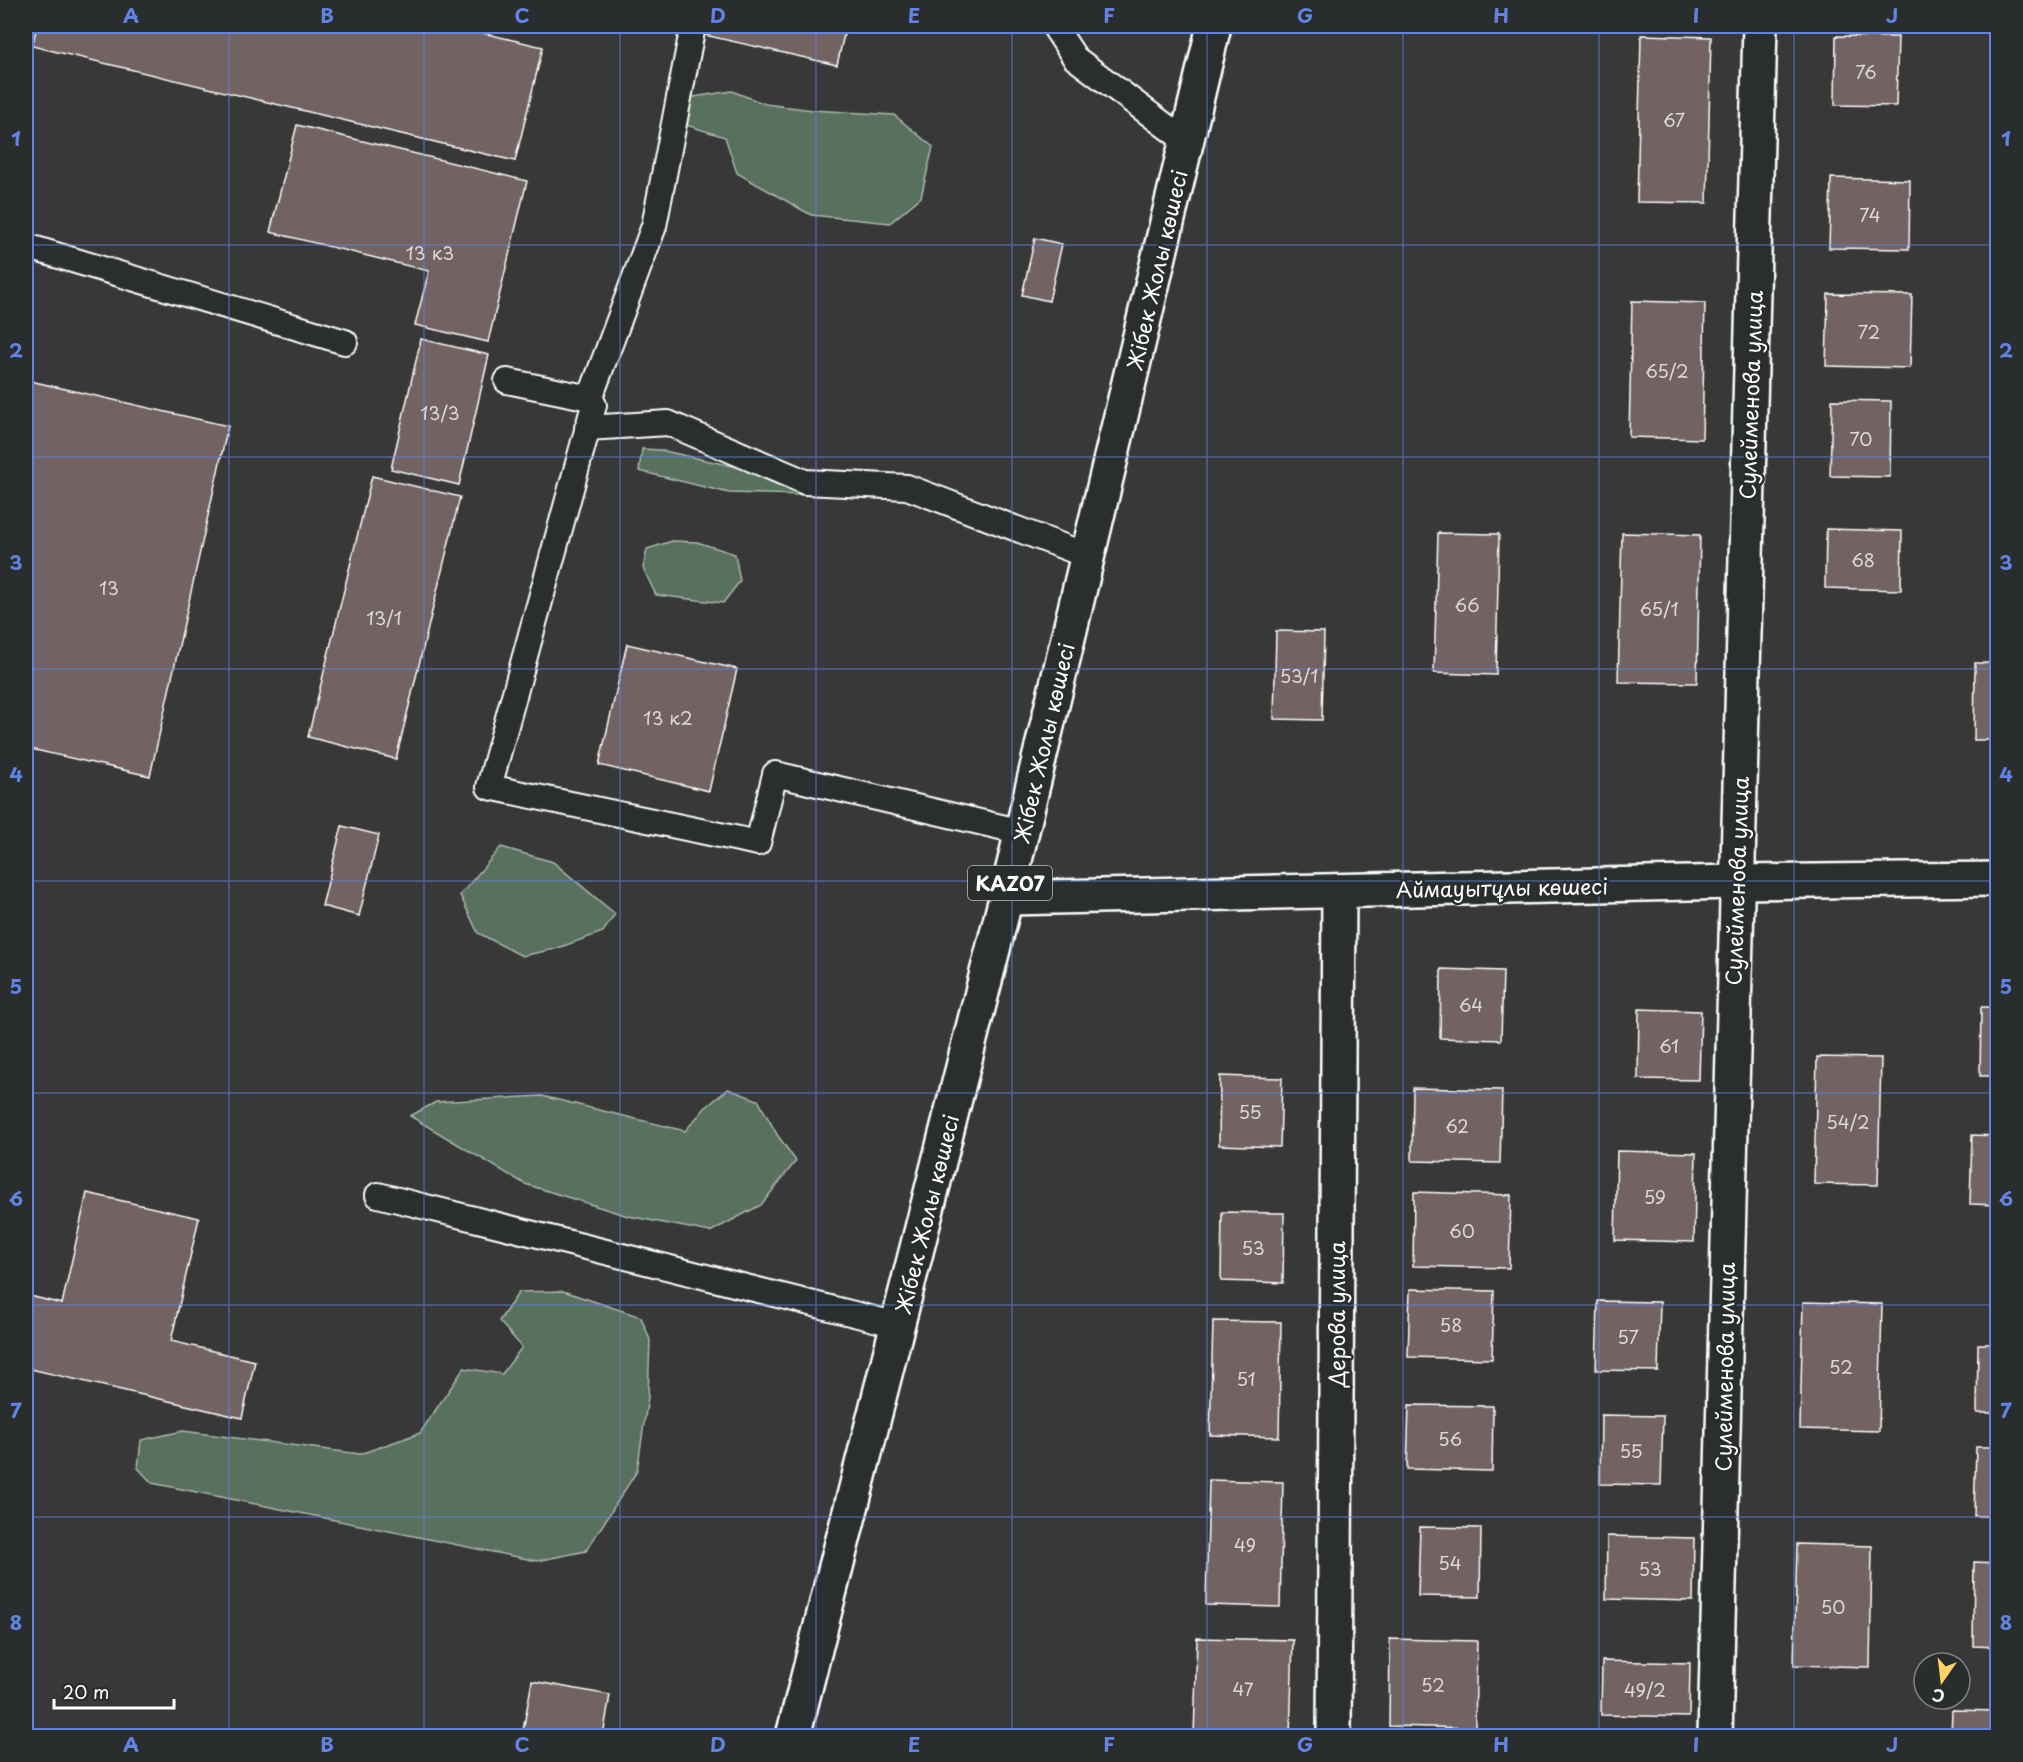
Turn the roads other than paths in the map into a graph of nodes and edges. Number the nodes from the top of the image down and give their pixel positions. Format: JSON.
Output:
{"nodes":[{"id":1,"x":693,"y":26,"type":"edge"},
{"id":2,"x":1054,"y":26,"type":"edge"},
{"id":3,"x":1214,"y":26,"type":"edge"},
{"id":4,"x":1760,"y":26,"type":"edge"},
{"id":5,"x":1186,"y":142,"type":"junction"},
{"id":6,"x":26,"y":246,"type":"edge"},
{"id":7,"x":345,"y":342,"type":"dead end"},
{"id":8,"x":507,"y":381,"type":"dead end"},
{"id":9,"x":590,"y":399,"type":"junction"},
{"id":10,"x":587,"y":428,"type":"junction"},
{"id":11,"x":1088,"y":556,"type":"junction"},
{"id":12,"x":1022,"y":832,"type":"junction"},
{"id":13,"x":1998,"y":879,"type":"edge"},
{"id":14,"x":1736,"y":882,"type":"junction"},
{"id":15,"x":1339,"y":891,"type":"junction"},
{"id":16,"x":1006,"y":898,"type":"junction"},
{"id":17,"x":378,"y":1195,"type":"dead end"},
{"id":18,"x":898,"y":1325,"type":"junction"},
{"id":19,"x":793,"y":1737,"type":"edge"},
{"id":20,"x":1334,"y":1737,"type":"edge"},
{"id":21,"x":1715,"y":1737,"type":"edge"}],
"edges":[{"from":1,"to":9,"type":"lane"},
{"from":2,"to":5,"type":"lane"},
{"from":3,"to":5,"type":"main road","name":"Жібек Жолы көшесі","number":"KAZ07"},
{"from":4,"to":14,"type":"main road","name":"Сулейменова улица"},
{"from":5,"to":11,"type":"main road","name":"Жібек Жолы көшесі","number":"KAZ07"},
{"from":6,"to":7,"type":"lane"},
{"from":8,"to":9,"type":"lane"},
{"from":9,"to":10,"type":"lane"},
{"from":10,"to":11,"type":"lane"},
{"from":10,"to":12,"type":"lane"},
{"from":11,"to":12,"type":"main road","name":"Жібек Жолы көшесі","number":"KAZ07"},
{"from":12,"to":16,"type":"main road","name":"Жібек Жолы көшесі","number":"KAZ07"},
{"from":13,"to":14,"type":"main road","name":"Аймауытұлы көшесі"},
{"from":14,"to":15,"type":"main road","name":"Аймауытұлы көшесі"},
{"from":14,"to":21,"type":"main road","name":"Сулейменова улица"},
{"from":15,"to":16,"type":"main road","name":"Аймауытұлы көшесі"},
{"from":15,"to":20,"type":"main road","name":"Дерова улица"},
{"from":16,"to":18,"type":"main road","name":"Жібек Жолы көшесі","number":"KAZ07"},
{"from":17,"to":18,"type":"lane"},
{"from":18,"to":19,"type":"main road","name":"Жібек Жолы көшесі","number":"KAZ07"}]}
